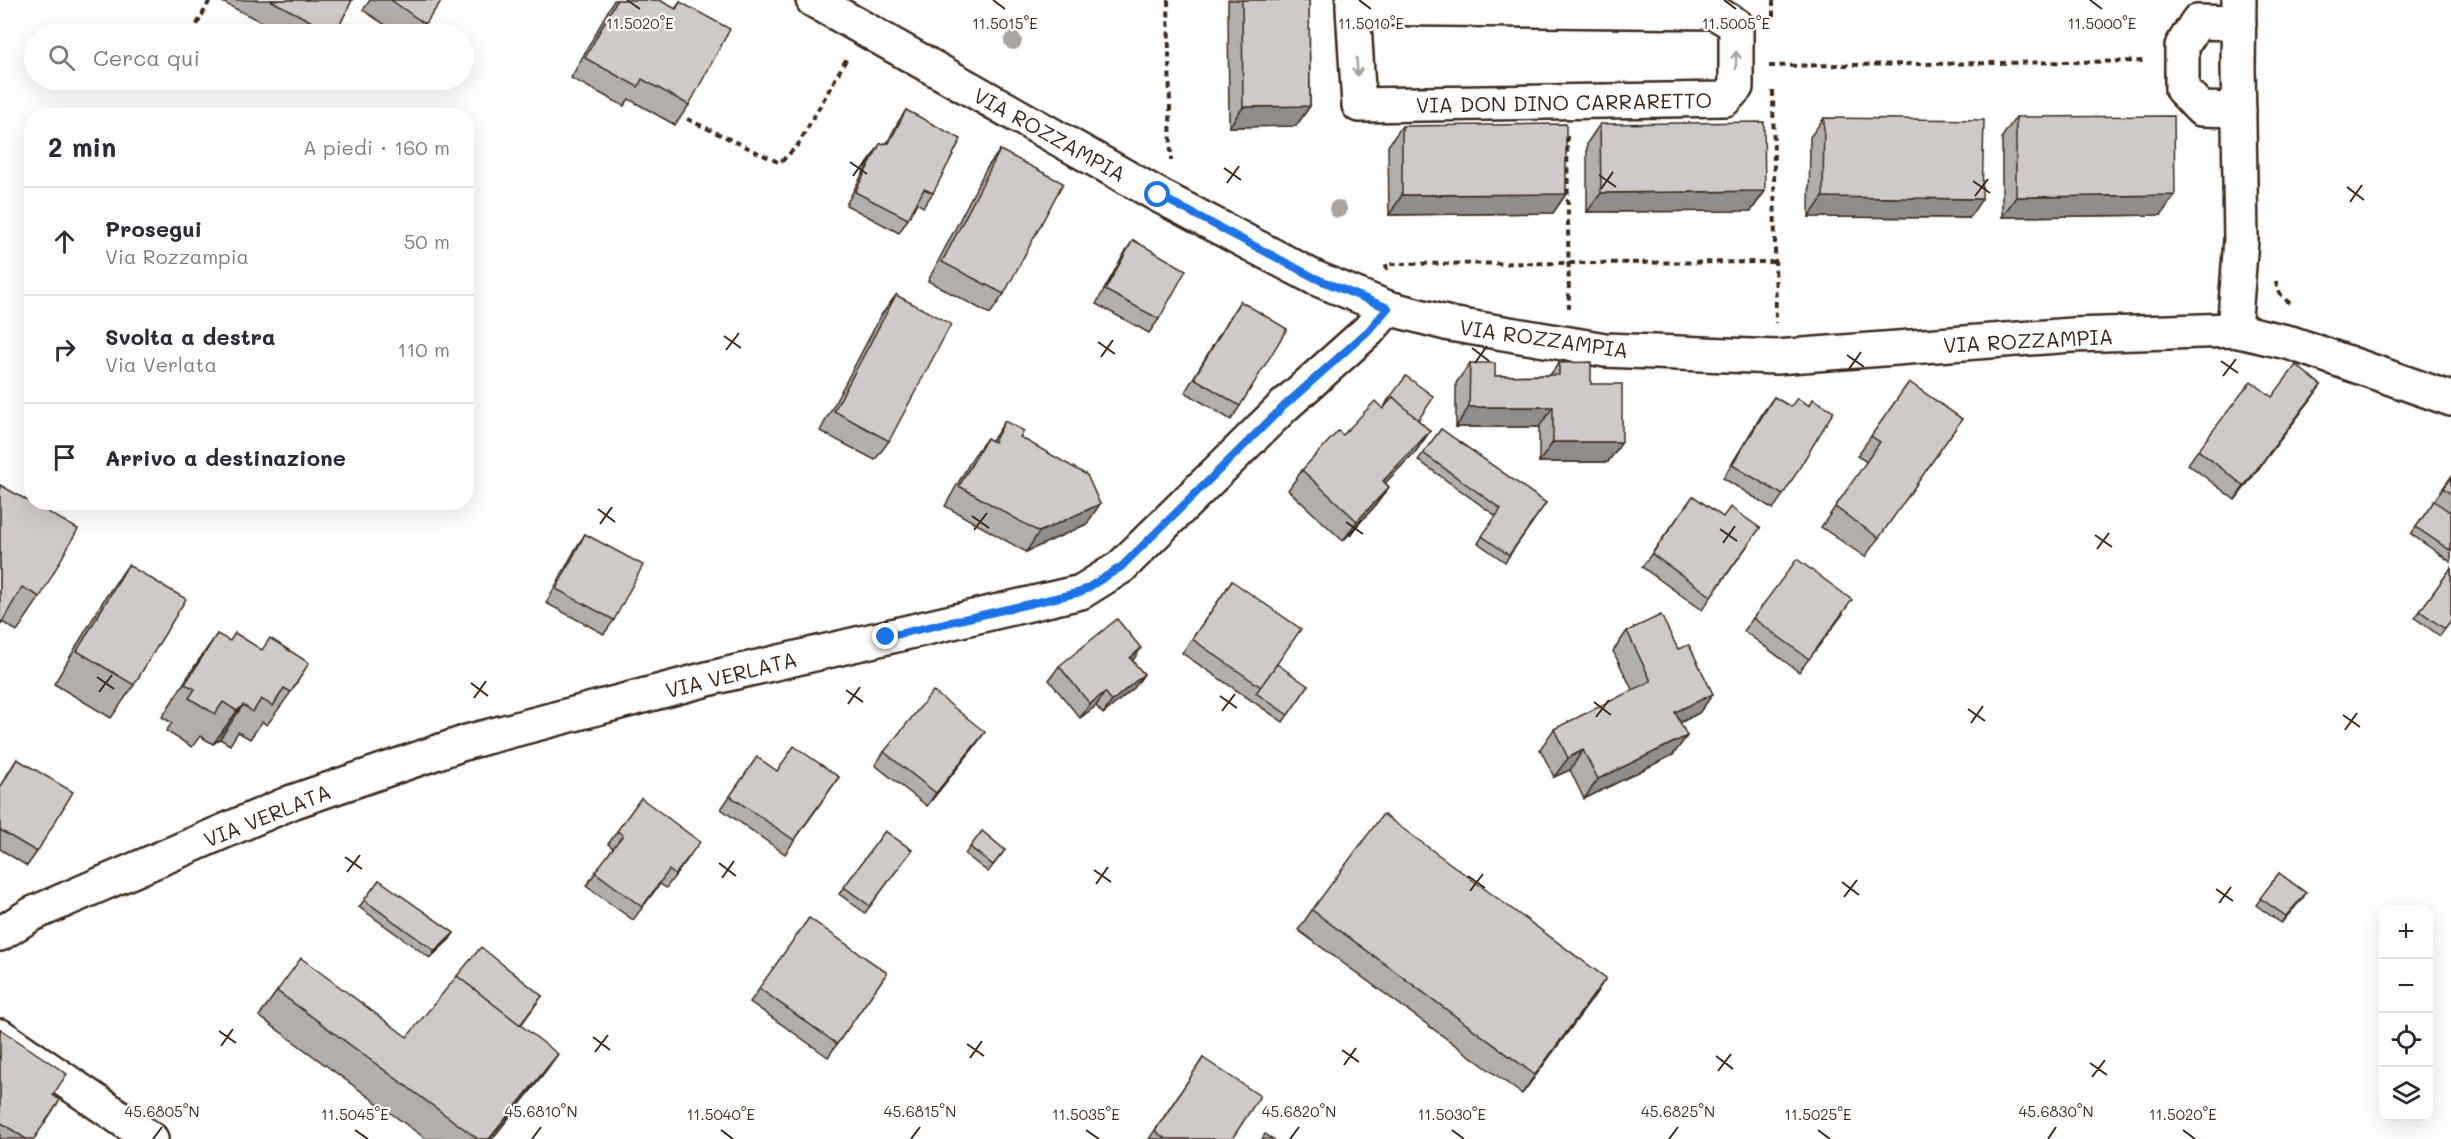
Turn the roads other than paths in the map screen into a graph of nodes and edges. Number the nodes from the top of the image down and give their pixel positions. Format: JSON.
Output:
{"nodes":[{"id":1,"x":813,"y":0,"type":"edge"},
{"id":2,"x":1353,"y":4,"type":"edge"},
{"id":3,"x":2239,"y":11,"type":"edge"},
{"id":4,"x":2239,"y":110,"type":"junction"},
{"id":5,"x":1388,"y":308,"type":"junction"},
{"id":6,"x":2234,"y":330,"type":"junction"},
{"id":7,"x":2451,"y":399,"type":"edge"},
{"id":8,"x":0,"y":934,"type":"edge"},
{"id":9,"x":0,"y":1036,"type":"edge"},
{"id":10,"x":150,"y":1139,"type":"edge"}],
"edges":[{"from":1,"to":5,"type":"street","name":"VIA ROZZAMPIA"},
{"from":2,"to":2,"type":"street","name":"VIA DON DINO CARRARETTO","one_way":true},
{"from":3,"to":4,"type":"street"},
{"from":3,"to":4,"type":"street"},
{"from":4,"to":6,"type":"street"},
{"from":5,"to":6,"type":"street","name":"VIA ROZZAMPIA"},
{"from":5,"to":8,"type":"street","name":"VIA VERLATA"},
{"from":6,"to":7,"type":"street","name":"VIA ROZZAMPIA"},
{"from":9,"to":10,"type":"street"}]}
